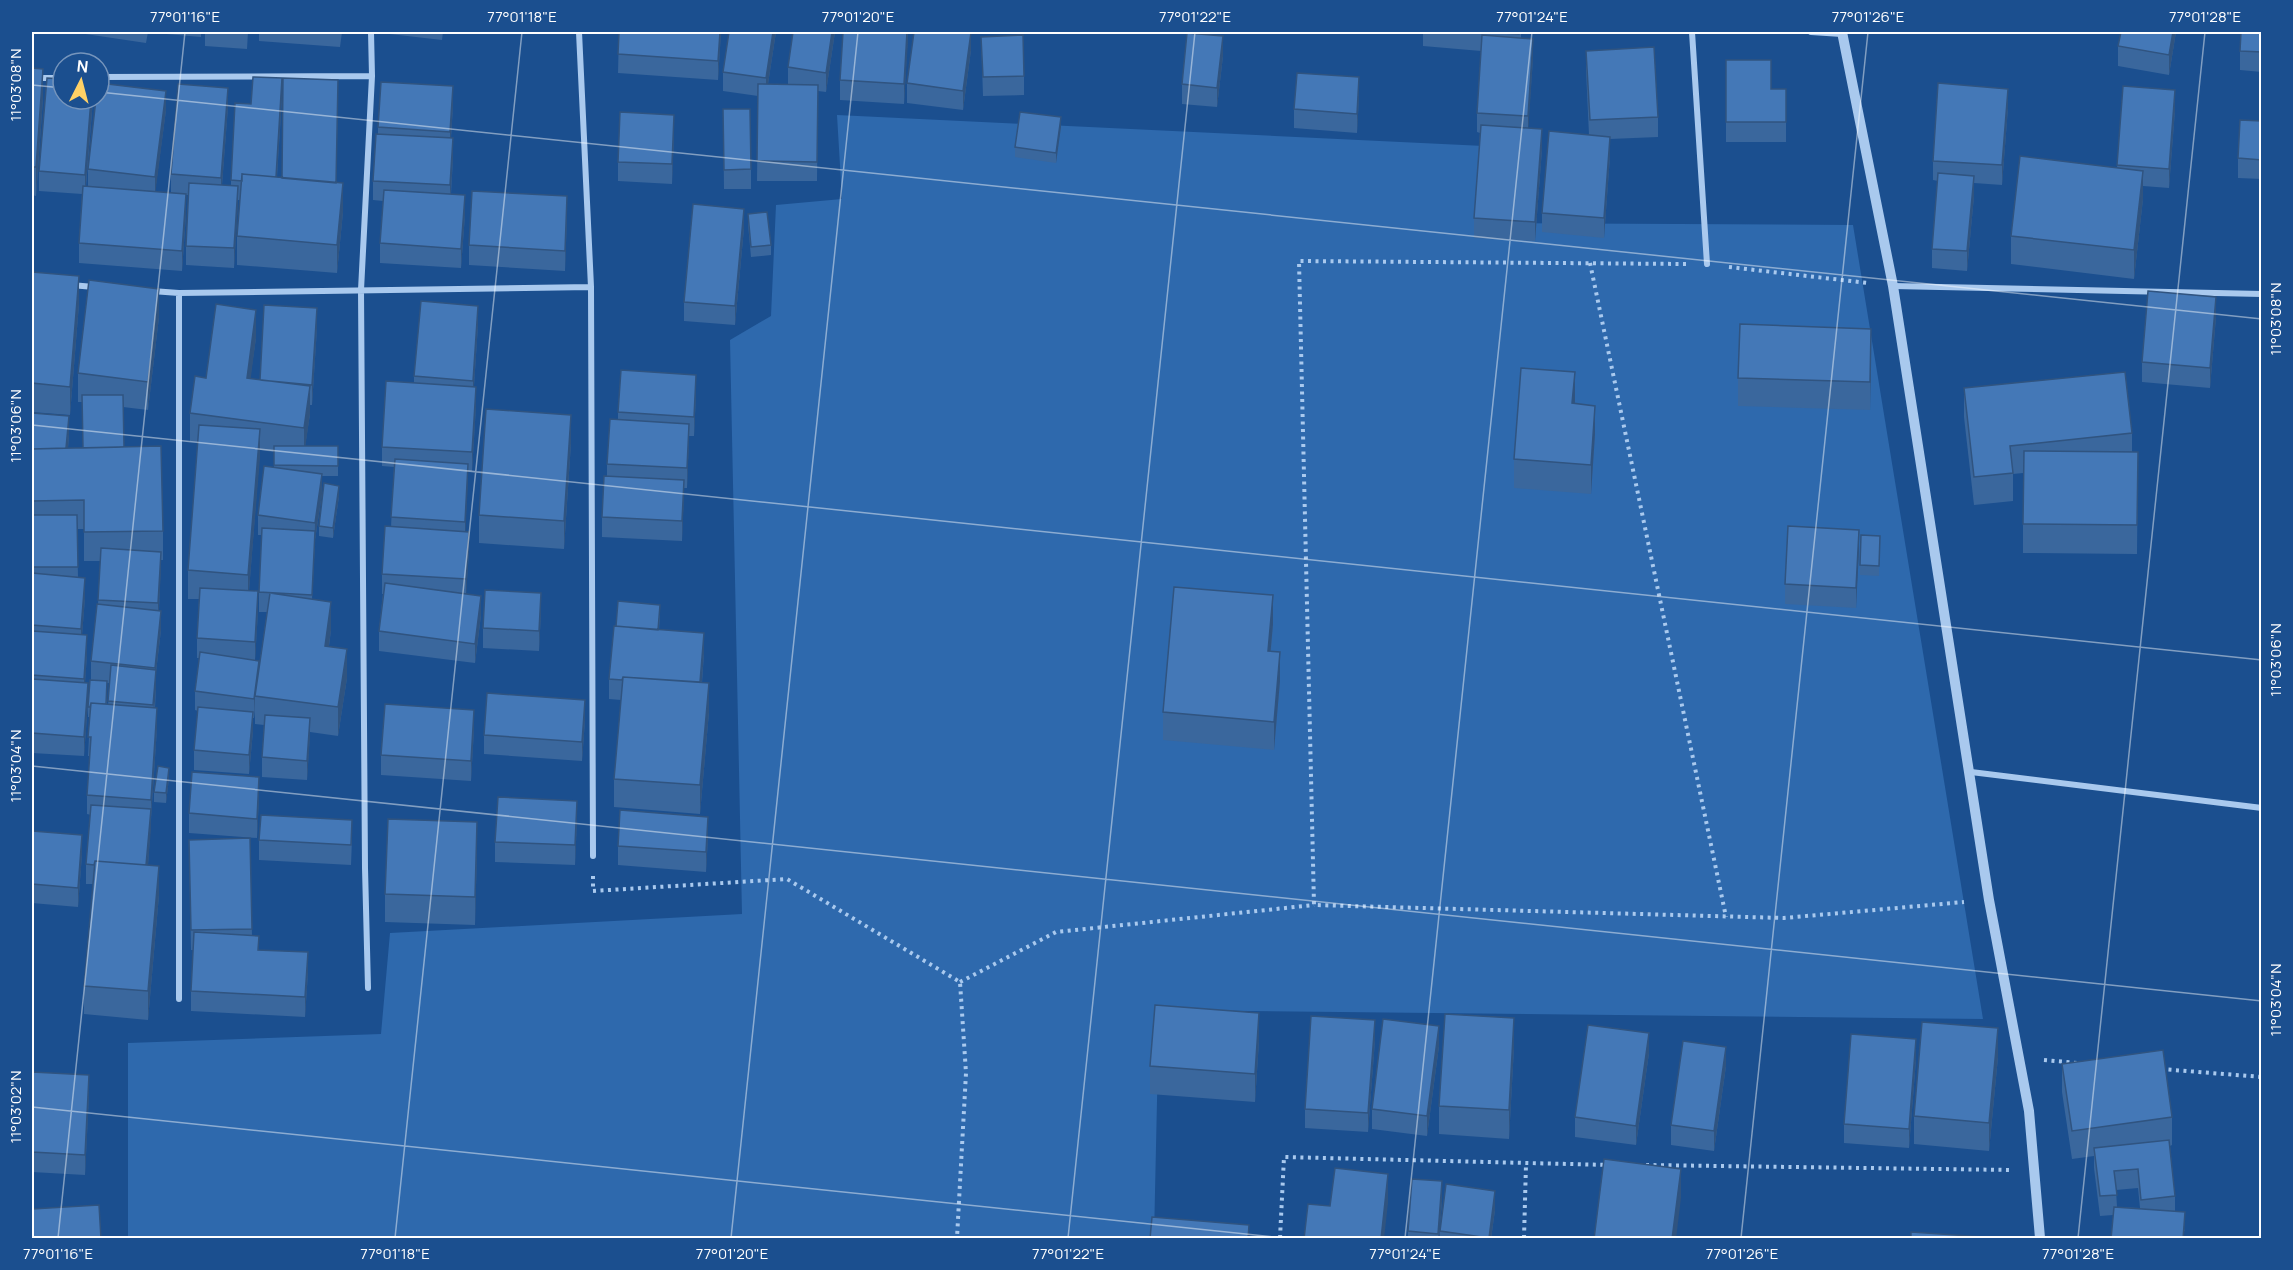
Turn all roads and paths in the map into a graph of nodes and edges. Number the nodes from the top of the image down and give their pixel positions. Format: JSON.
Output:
{"nodes":[{"id":1,"x":371,"y":32,"type":"edge"},
{"id":2,"x":579,"y":32,"type":"edge"},
{"id":3,"x":1692,"y":32,"type":"edge"},
{"id":4,"x":1811,"y":32,"type":"edge"},
{"id":5,"x":1842,"y":33,"type":"edge"},
{"id":6,"x":372,"y":76,"type":"junction"},
{"id":7,"x":111,"y":77,"type":"edge"},
{"id":8,"x":32,"y":78,"type":"edge"},
{"id":9,"x":51,"y":78,"type":"edge"},
{"id":10,"x":1590,"y":263,"type":"junction"},
{"id":11,"x":1707,"y":264,"type":"junction"},
{"id":12,"x":66,"y":284,"type":"edge"},
{"id":13,"x":1893,"y":286,"type":"junction"},
{"id":14,"x":100,"y":287,"type":"edge"},
{"id":15,"x":591,"y":287,"type":"junction"},
{"id":16,"x":362,"y":290,"type":"junction"},
{"id":17,"x":145,"y":291,"type":"edge"},
{"id":18,"x":179,"y":293,"type":"junction"},
{"id":19,"x":2262,"y":294,"type":"edge"},
{"id":20,"x":1971,"y":772,"type":"junction"},
{"id":21,"x":2262,"y":808,"type":"edge"},
{"id":22,"x":593,"y":856,"type":"joint"},
{"id":23,"x":1989,"y":900,"type":"junction"},
{"id":24,"x":1314,"y":905,"type":"junction"},
{"id":25,"x":1726,"y":917,"type":"junction"},
{"id":26,"x":960,"y":982,"type":"junction"},
{"id":27,"x":368,"y":988,"type":"dead end"},
{"id":28,"x":179,"y":999,"type":"dead end"},
{"id":29,"x":2019,"y":1058,"type":"junction"},
{"id":30,"x":2088,"y":1063,"type":"edge"},
{"id":31,"x":2158,"y":1069,"type":"edge"},
{"id":32,"x":2262,"y":1077,"type":"edge"},
{"id":33,"x":1526,"y":1164,"type":"junction"},
{"id":34,"x":1620,"y":1165,"type":"edge"},
{"id":35,"x":1644,"y":1165,"type":"edge"},
{"id":36,"x":2034,"y":1171,"type":"junction"},
{"id":37,"x":957,"y":1239,"type":"edge"},
{"id":38,"x":1280,"y":1239,"type":"edge"},
{"id":39,"x":1524,"y":1239,"type":"edge"},
{"id":40,"x":2040,"y":1239,"type":"edge"}],
"edges":[{"from":1,"to":6,"type":"street"},
{"from":2,"to":15,"type":"street"},
{"from":3,"to":11,"type":"street"},
{"from":4,"to":5,"type":"street"},
{"from":5,"to":13,"type":"street"},
{"from":6,"to":7,"type":"street"},
{"from":6,"to":16,"type":"street"},
{"from":8,"to":9,"type":"street"},
{"from":10,"to":11,"type":"path"},
{"from":10,"to":24,"type":"path"},
{"from":10,"to":25,"type":"path"},
{"from":11,"to":13,"type":"path"},
{"from":12,"to":14,"type":"street"},
{"from":13,"to":19,"type":"street"},
{"from":13,"to":20,"type":"street"},
{"from":15,"to":16,"type":"street"},
{"from":15,"to":22,"type":"street"},
{"from":16,"to":18,"type":"street"},
{"from":16,"to":27,"type":"street"},
{"from":17,"to":18,"type":"street"},
{"from":18,"to":28,"type":"street"},
{"from":20,"to":21,"type":"street"},
{"from":20,"to":23,"type":"street"},
{"from":22,"to":26,"type":"path"},
{"from":23,"to":25,"type":"path"},
{"from":23,"to":29,"type":"street"},
{"from":24,"to":25,"type":"path"},
{"from":24,"to":26,"type":"path"},
{"from":26,"to":37,"type":"path"},
{"from":29,"to":30,"type":"path"},
{"from":29,"to":36,"type":"street"},
{"from":31,"to":32,"type":"path"},
{"from":33,"to":34,"type":"path"},
{"from":33,"to":38,"type":"path"},
{"from":33,"to":39,"type":"path"},
{"from":35,"to":36,"type":"path"},
{"from":36,"to":40,"type":"street"}]}
